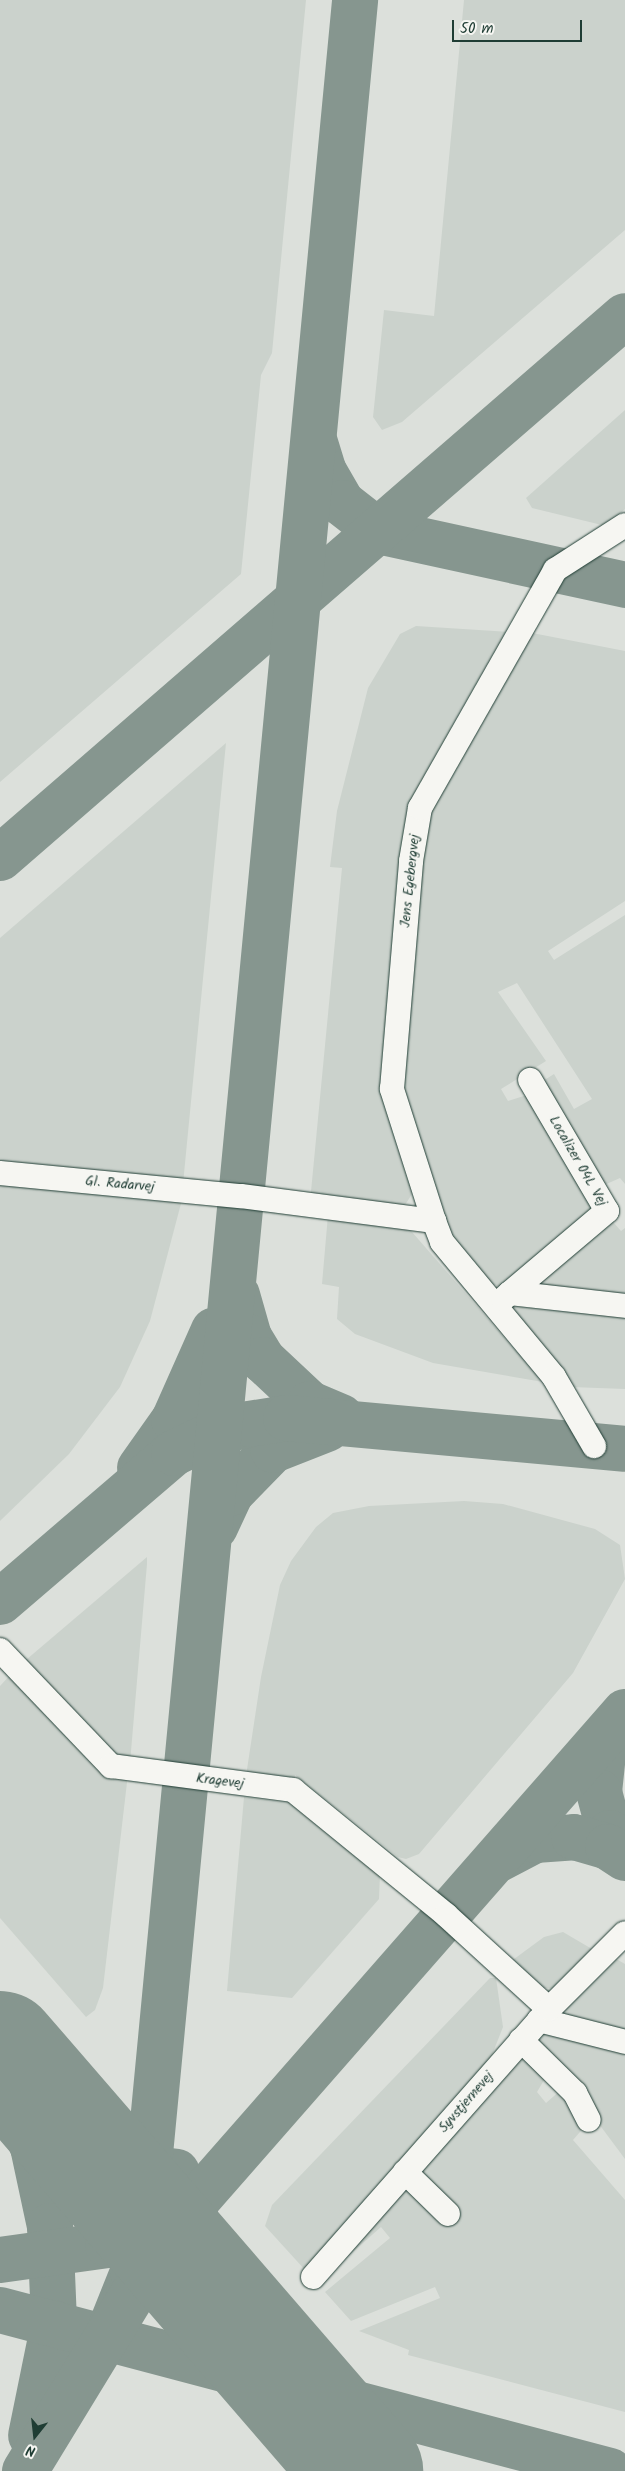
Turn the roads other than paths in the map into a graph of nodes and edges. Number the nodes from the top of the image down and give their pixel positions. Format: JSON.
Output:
{"nodes":[{"id":1,"x":625,"y":525,"type":"edge"},
{"id":2,"x":530,"y":1080,"type":"dead end"},
{"id":3,"x":0,"y":1173,"type":"edge"},
{"id":4,"x":434,"y":1221,"type":"junction"},
{"id":5,"x":502,"y":1300,"type":"junction"},
{"id":6,"x":625,"y":1306,"type":"edge"},
{"id":7,"x":594,"y":1446,"type":"dead end"},
{"id":8,"x":0,"y":1650,"type":"edge"},
{"id":9,"x":625,"y":1933,"type":"edge"},
{"id":10,"x":544,"y":2015,"type":"junction"},
{"id":11,"x":521,"y":2040,"type":"junction"},
{"id":12,"x":625,"y":2042,"type":"edge"},
{"id":13,"x":589,"y":2120,"type":"dead end"},
{"id":14,"x":405,"y":2172,"type":"junction"},
{"id":15,"x":448,"y":2214,"type":"dead end"},
{"id":16,"x":313,"y":2277,"type":"dead end"}],
"edges":[{"from":1,"to":4,"type":"lane","name":"Jens Egebergvej"},
{"from":2,"to":5,"type":"lane","name":"Localizer 04L Vej"},
{"from":3,"to":4,"type":"lane","name":"Gl. Radarvej"},
{"from":4,"to":5,"type":"lane","name":"Jens Egebergvej"},
{"from":5,"to":6,"type":"lane"},
{"from":5,"to":7,"type":"lane","name":"Jens Egebergvej"},
{"from":8,"to":10,"type":"lane","name":"Kragevej"},
{"from":9,"to":10,"type":"lane","name":"Syvstjernevej"},
{"from":10,"to":11,"type":"lane","name":"Syvstjernevej"},
{"from":10,"to":12,"type":"lane"},
{"from":11,"to":13,"type":"lane"},
{"from":11,"to":14,"type":"lane","name":"Syvstjernevej"},
{"from":14,"to":15,"type":"lane"},
{"from":14,"to":16,"type":"lane","name":"Syvstjernevej"}]}
